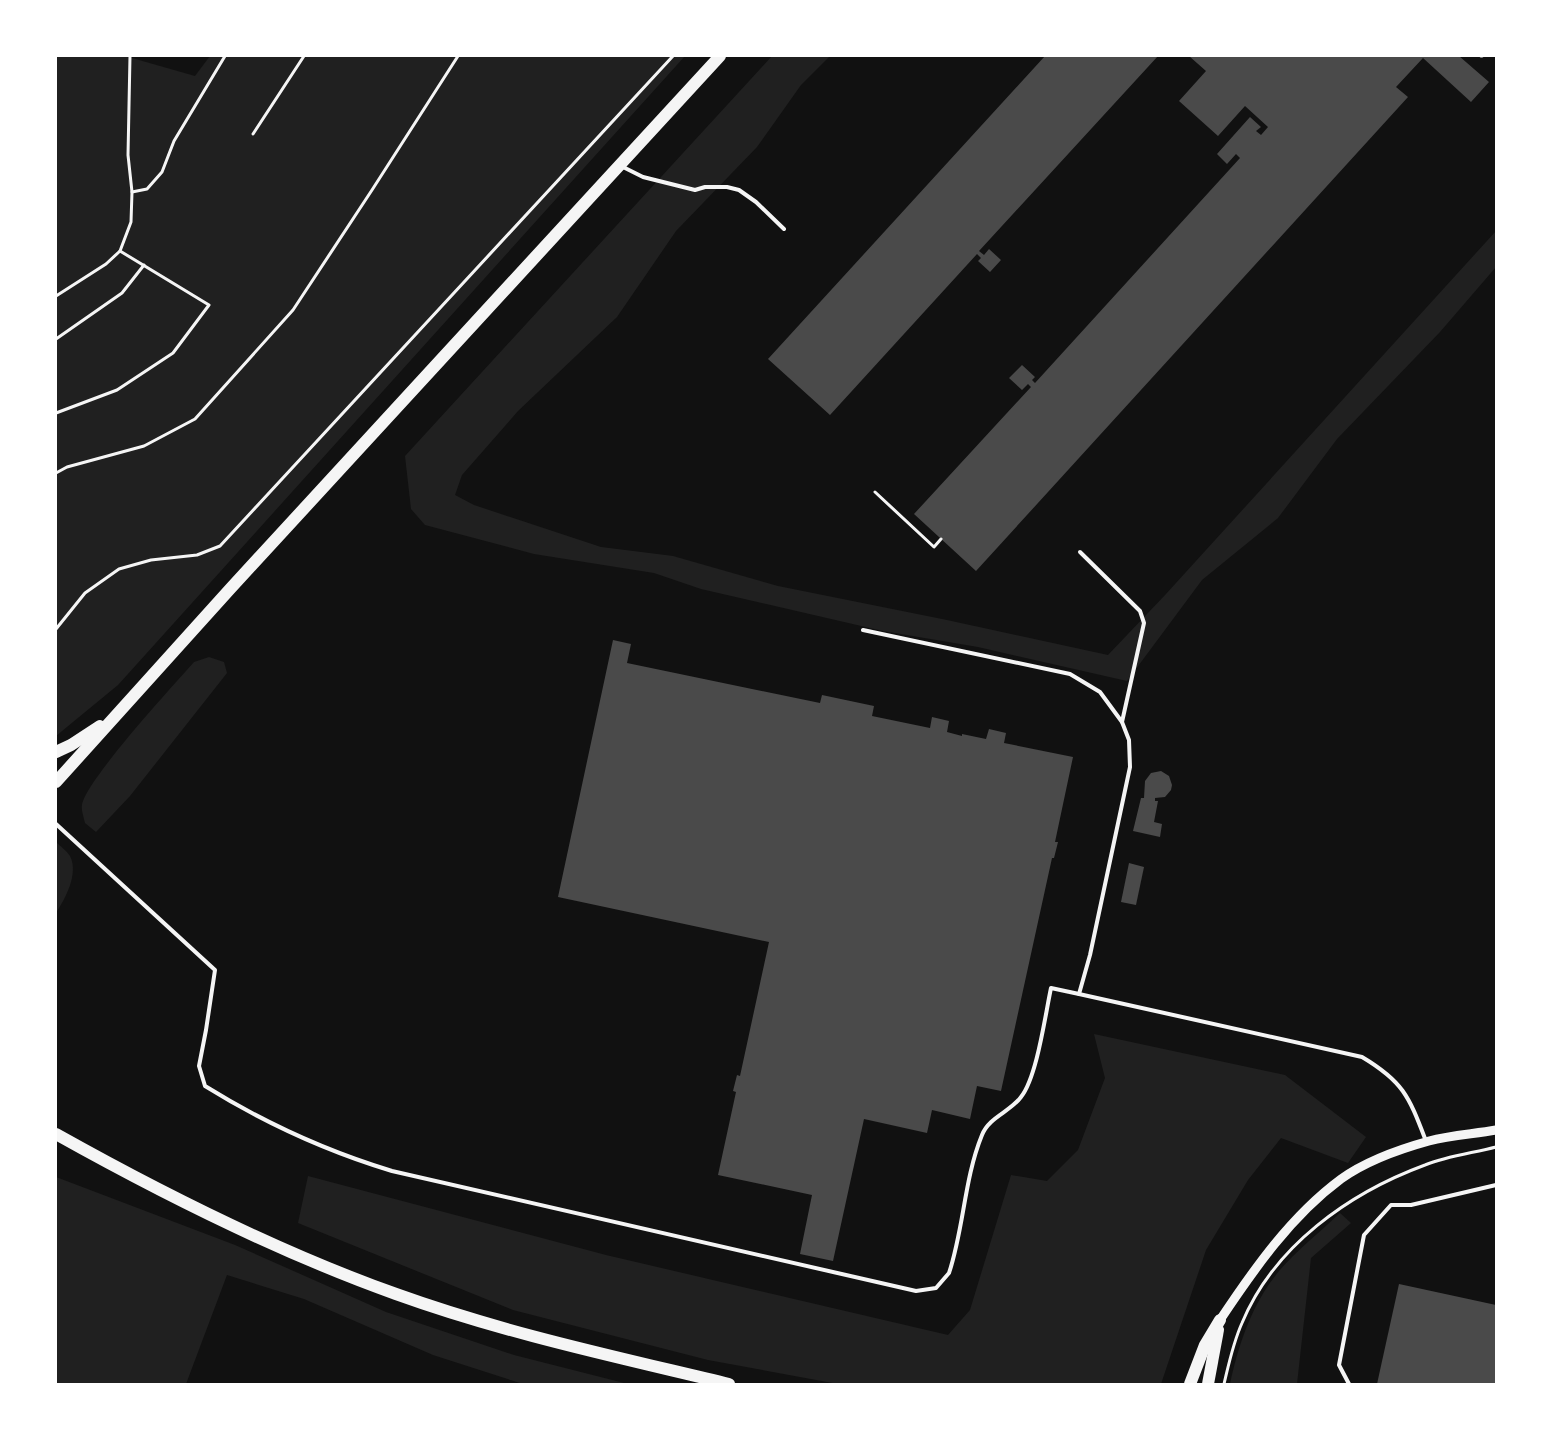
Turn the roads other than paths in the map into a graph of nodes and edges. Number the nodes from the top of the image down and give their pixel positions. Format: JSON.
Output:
{"nodes":[{"id":1,"x":720,"y":56,"type":"edge"},
{"id":2,"x":619,"y":165,"type":"junction"},
{"id":3,"x":784,"y":229,"type":"dead end"},
{"id":4,"x":1080,"y":552,"type":"dead end"},
{"id":5,"x":863,"y":630,"type":"dead end"},
{"id":6,"x":113,"y":717,"type":"junction"},
{"id":7,"x":1122,"y":723,"type":"junction"},
{"id":8,"x":56,"y":752,"type":"edge"},
{"id":9,"x":56,"y":782,"type":"edge"},
{"id":10,"x":56,"y":824,"type":"edge"},
{"id":11,"x":1079,"y":994,"type":"junction"},
{"id":12,"x":1497,"y":1130,"type":"edge"},
{"id":13,"x":56,"y":1134,"type":"edge"},
{"id":14,"x":1427,"y":1142,"type":"junction"},
{"id":15,"x":1497,"y":1185,"type":"edge"},
{"id":16,"x":1220,"y":1320,"type":"junction"},
{"id":17,"x":729,"y":1384,"type":"edge"},
{"id":18,"x":1190,"y":1384,"type":"edge"},
{"id":19,"x":1208,"y":1384,"type":"edge"},
{"id":20,"x":1348,"y":1384,"type":"edge"}],
"edges":[{"from":1,"to":2,"type":"main road"},
{"from":2,"to":3,"type":"lane"},
{"from":2,"to":6,"type":"main road"},
{"from":4,"to":7,"type":"lane"},
{"from":5,"to":7,"type":"lane"},
{"from":6,"to":8,"type":"main road"},
{"from":6,"to":9,"type":"main road"},
{"from":7,"to":11,"type":"lane"},
{"from":10,"to":11,"type":"lane"},
{"from":11,"to":14,"type":"lane"},
{"from":12,"to":14,"type":"street"},
{"from":13,"to":17,"type":"main road"},
{"from":14,"to":16,"type":"street"},
{"from":15,"to":20,"type":"lane"},
{"from":16,"to":18,"type":"main road"},
{"from":16,"to":19,"type":"main road"}]}
